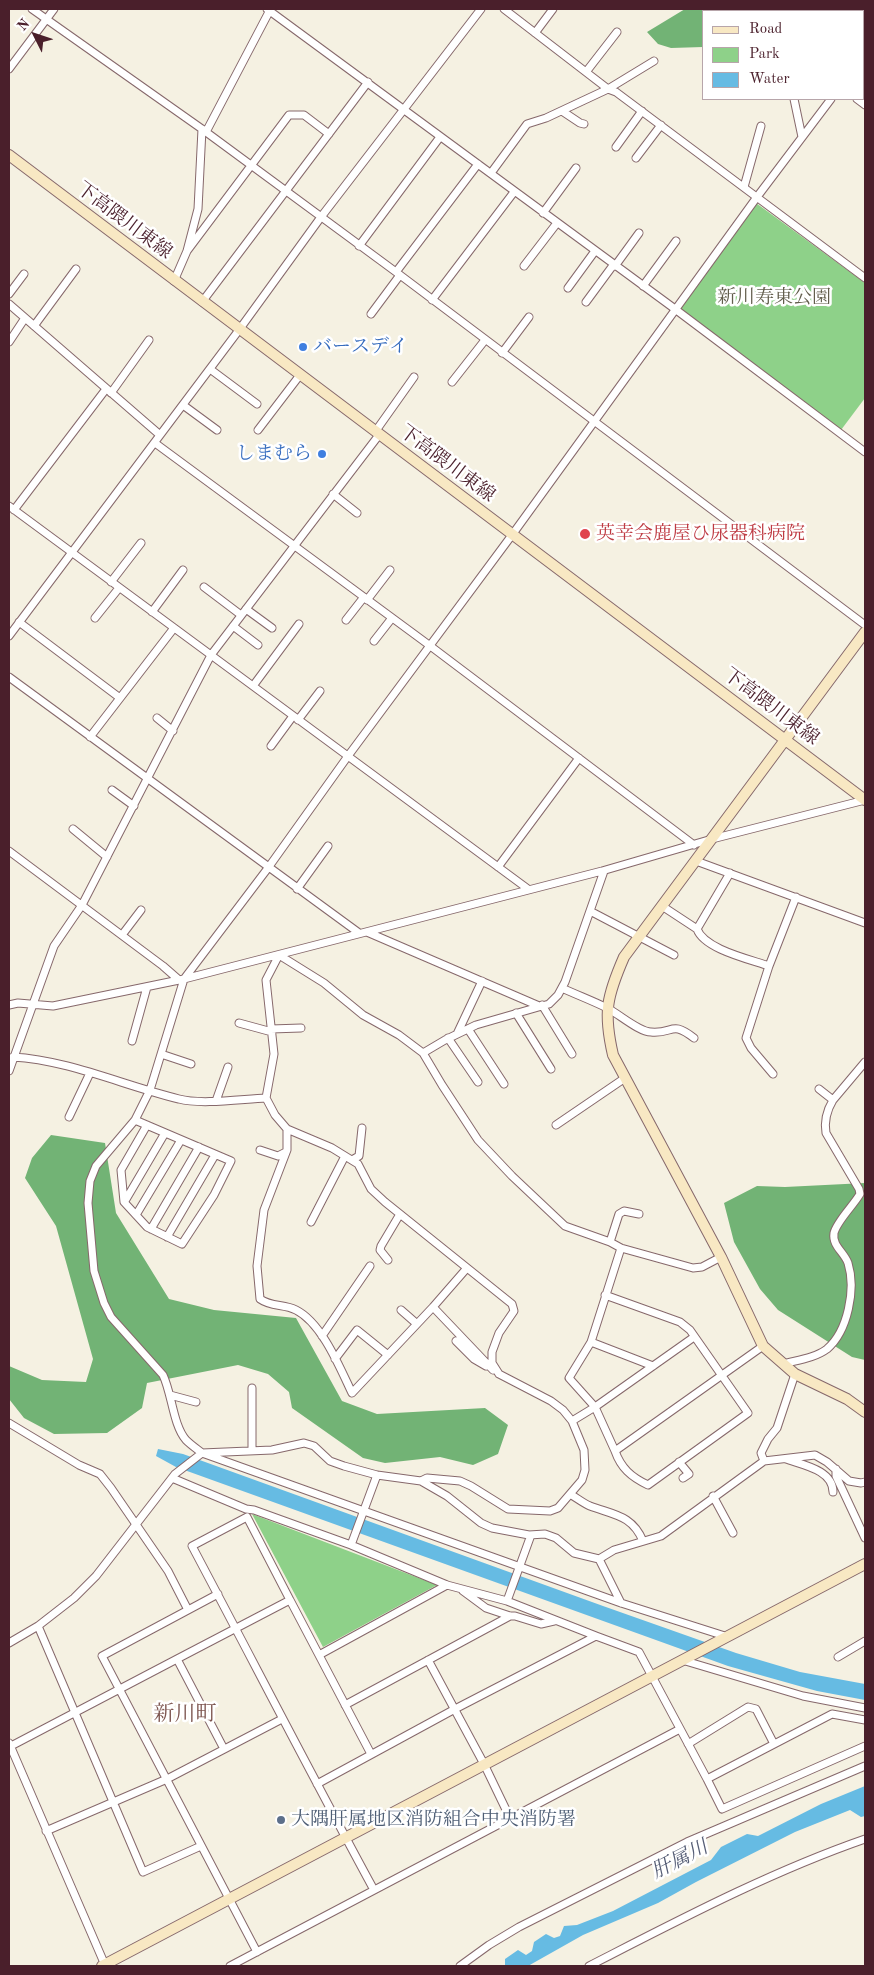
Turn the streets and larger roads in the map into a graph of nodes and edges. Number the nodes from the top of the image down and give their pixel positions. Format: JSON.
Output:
{"nodes":[{"id":1,"x":32,"y":9,"type":"edge"},
{"id":2,"x":54,"y":9,"type":"edge"},
{"id":3,"x":481,"y":9,"type":"edge"},
{"id":4,"x":504,"y":9,"type":"edge"},
{"id":5,"x":553,"y":9,"type":"edge"},
{"id":6,"x":268,"y":10,"type":"edge"},
{"id":7,"x":46,"y":20,"type":"junction"},
{"id":8,"x":617,"y":32,"type":"dead end"},
{"id":9,"x":535,"y":33,"type":"junction"},
{"id":10,"x":654,"y":61,"type":"dead end"},
{"id":11,"x":9,"y":69,"type":"edge"},
{"id":12,"x":586,"y":72,"type":"junction"},
{"id":13,"x":368,"y":82,"type":"junction"},
{"id":14,"x":608,"y":89,"type":"junction"},
{"id":15,"x":794,"y":100,"type":"edge"},
{"id":16,"x":830,"y":100,"type":"edge"},
{"id":17,"x":402,"y":110,"type":"junction"},
{"id":18,"x":562,"y":111,"type":"junction"},
{"id":19,"x":642,"y":112,"type":"junction"},
{"id":20,"x":584,"y":124,"type":"dead end"},
{"id":21,"x":661,"y":125,"type":"junction"},
{"id":22,"x":761,"y":126,"type":"dead end"},
{"id":23,"x":204,"y":131,"type":"junction"},
{"id":24,"x":329,"y":134,"type":"junction"},
{"id":25,"x":440,"y":137,"type":"junction"},
{"id":26,"x":802,"y":137,"type":"junction"},
{"id":27,"x":616,"y":146,"type":"dead end"},
{"id":28,"x":9,"y":155,"type":"edge"},
{"id":29,"x":636,"y":158,"type":"dead end"},
{"id":30,"x":478,"y":164,"type":"junction"},
{"id":31,"x":251,"y":165,"type":"junction"},
{"id":32,"x":576,"y":168,"type":"dead end"},
{"id":33,"x":491,"y":173,"type":"junction"},
{"id":34,"x":744,"y":187,"type":"junction"},
{"id":35,"x":286,"y":192,"type":"junction"},
{"id":36,"x":514,"y":192,"type":"junction"},
{"id":37,"x":757,"y":197,"type":"junction"},
{"id":38,"x":543,"y":213,"type":"junction"},
{"id":39,"x":321,"y":217,"type":"junction"},
{"id":40,"x":557,"y":223,"type":"junction"},
{"id":41,"x":639,"y":233,"type":"dead end"},
{"id":42,"x":676,"y":241,"type":"dead end"},
{"id":43,"x":359,"y":246,"type":"junction"},
{"id":44,"x":187,"y":251,"type":"junction"},
{"id":45,"x":595,"y":251,"type":"junction"},
{"id":46,"x":614,"y":265,"type":"junction"},
{"id":47,"x":524,"y":266,"type":"dead end"},
{"id":48,"x":76,"y":269,"type":"dead end"},
{"id":49,"x":24,"y":274,"type":"dead end"},
{"id":50,"x":398,"y":274,"type":"junction"},
{"id":51,"x":865,"y":278,"type":"edge"},
{"id":52,"x":174,"y":281,"type":"junction"},
{"id":53,"x":643,"y":286,"type":"junction"},
{"id":54,"x":568,"y":288,"type":"dead end"},
{"id":55,"x":9,"y":294,"type":"edge"},
{"id":56,"x":432,"y":300,"type":"junction"},
{"id":57,"x":202,"y":302,"type":"junction"},
{"id":58,"x":586,"y":302,"type":"dead end"},
{"id":59,"x":9,"y":304,"type":"edge"},
{"id":60,"x":675,"y":309,"type":"junction"},
{"id":61,"x":371,"y":314,"type":"dead end"},
{"id":62,"x":529,"y":317,"type":"dead end"},
{"id":63,"x":25,"y":318,"type":"junction"},
{"id":64,"x":34,"y":326,"type":"junction"},
{"id":65,"x":239,"y":330,"type":"junction"},
{"id":66,"x":150,"y":340,"type":"dead end"},
{"id":67,"x":485,"y":340,"type":"junction"},
{"id":68,"x":9,"y":342,"type":"edge"},
{"id":69,"x":502,"y":353,"type":"junction"},
{"id":70,"x":210,"y":368,"type":"junction"},
{"id":71,"x":300,"y":375,"type":"junction"},
{"id":72,"x":414,"y":377,"type":"dead end"},
{"id":73,"x":452,"y":382,"type":"dead end"},
{"id":74,"x":109,"y":391,"type":"junction"},
{"id":75,"x":257,"y":404,"type":"dead end"},
{"id":76,"x":183,"y":405,"type":"junction"},
{"id":77,"x":593,"y":421,"type":"junction"},
{"id":78,"x":217,"y":430,"type":"dead end"},
{"id":79,"x":258,"y":430,"type":"dead end"},
{"id":80,"x":377,"y":433,"type":"junction"},
{"id":81,"x":160,"y":435,"type":"junction"},
{"id":82,"x":155,"y":443,"type":"junction"},
{"id":83,"x":865,"y":452,"type":"edge"},
{"id":84,"x":333,"y":494,"type":"junction"},
{"id":85,"x":12,"y":508,"type":"edge"},
{"id":86,"x":357,"y":513,"type":"dead end"},
{"id":87,"x":512,"y":534,"type":"junction"},
{"id":88,"x":141,"y":543,"type":"dead end"},
{"id":89,"x":294,"y":545,"type":"junction"},
{"id":90,"x":72,"y":553,"type":"junction"},
{"id":91,"x":183,"y":570,"type":"dead end"},
{"id":92,"x":390,"y":570,"type":"dead end"},
{"id":93,"x":111,"y":582,"type":"junction"},
{"id":94,"x":119,"y":588,"type":"junction"},
{"id":95,"x":204,"y":588,"type":"dead end"},
{"id":96,"x":365,"y":598,"type":"junction"},
{"id":97,"x":152,"y":612,"type":"junction"},
{"id":98,"x":244,"y":612,"type":"junction"},
{"id":99,"x":95,"y":618,"type":"dead end"},
{"id":100,"x":392,"y":618,"type":"junction"},
{"id":101,"x":346,"y":620,"type":"dead end"},
{"id":102,"x":19,"y":622,"type":"junction"},
{"id":103,"x":299,"y":624,"type":"dead end"},
{"id":104,"x":865,"y":625,"type":"edge"},
{"id":105,"x":233,"y":626,"type":"junction"},
{"id":106,"x":174,"y":628,"type":"junction"},
{"id":107,"x":272,"y":628,"type":"dead end"},
{"id":108,"x":865,"y":632,"type":"edge"},
{"id":109,"x":9,"y":636,"type":"edge"},
{"id":110,"x":374,"y":641,"type":"dead end"},
{"id":111,"x":429,"y":645,"type":"junction"},
{"id":112,"x":258,"y":646,"type":"dead end"},
{"id":113,"x":211,"y":656,"type":"junction"},
{"id":114,"x":9,"y":677,"type":"edge"},
{"id":115,"x":253,"y":686,"type":"junction"},
{"id":116,"x":320,"y":691,"type":"dead end"},
{"id":117,"x":120,"y":698,"type":"junction"},
{"id":118,"x":157,"y":718,"type":"dead end"},
{"id":119,"x":296,"y":718,"type":"junction"},
{"id":120,"x":172,"y":731,"type":"junction"},
{"id":121,"x":90,"y":737,"type":"junction"},
{"id":122,"x":785,"y":740,"type":"junction"},
{"id":123,"x":271,"y":746,"type":"dead end"},
{"id":124,"x":348,"y":756,"type":"junction"},
{"id":125,"x":579,"y":758,"type":"junction"},
{"id":126,"x":148,"y":780,"type":"junction"},
{"id":127,"x":112,"y":790,"type":"dead end"},
{"id":128,"x":865,"y":800,"type":"edge"},
{"id":129,"x":134,"y":806,"type":"junction"},
{"id":130,"x":73,"y":830,"type":"dead end"},
{"id":131,"x":712,"y":839,"type":"junction"},
{"id":132,"x":694,"y":845,"type":"junction"},
{"id":133,"x":328,"y":846,"type":"dead end"},
{"id":134,"x":9,"y":851,"type":"edge"},
{"id":135,"x":107,"y":857,"type":"junction"},
{"id":136,"x":696,"y":861,"type":"junction"},
{"id":137,"x":498,"y":867,"type":"junction"},
{"id":138,"x":268,"y":868,"type":"junction"},
{"id":139,"x":604,"y":871,"type":"junction"},
{"id":140,"x":730,"y":873,"type":"junction"},
{"id":141,"x":297,"y":889,"type":"junction"},
{"id":142,"x":528,"y":890,"type":"junction"},
{"id":143,"x":796,"y":898,"type":"junction"},
{"id":144,"x":82,"y":905,"type":"junction"},
{"id":145,"x":662,"y":906,"type":"junction"},
{"id":146,"x":141,"y":910,"type":"dead end"},
{"id":147,"x":590,"y":911,"type":"junction"},
{"id":148,"x":865,"y":923,"type":"edge"},
{"id":149,"x":697,"y":929,"type":"junction"},
{"id":150,"x":363,"y":932,"type":"junction"},
{"id":151,"x":122,"y":935,"type":"junction"},
{"id":152,"x":639,"y":936,"type":"junction"},
{"id":153,"x":278,"y":955,"type":"junction"},
{"id":154,"x":674,"y":955,"type":"dead end"},
{"id":155,"x":769,"y":966,"type":"junction"},
{"id":156,"x":181,"y":979,"type":"junction"},
{"id":157,"x":482,"y":981,"type":"junction"},
{"id":158,"x":147,"y":986,"type":"junction"},
{"id":159,"x":562,"y":988,"type":"junction"},
{"id":160,"x":9,"y":1005,"type":"edge"},
{"id":161,"x":32,"y":1006,"type":"junction"},
{"id":162,"x":540,"y":1006,"type":"junction"},
{"id":163,"x":607,"y":1008,"type":"junction"},
{"id":164,"x":516,"y":1013,"type":"junction"},
{"id":165,"x":239,"y":1024,"type":"dead end"},
{"id":166,"x":301,"y":1028,"type":"dead end"},
{"id":167,"x":468,"y":1029,"type":"junction"},
{"id":168,"x":271,"y":1031,"type":"junction"},
{"id":169,"x":457,"y":1034,"type":"junction"},
{"id":170,"x":448,"y":1038,"type":"junction"},
{"id":171,"x":694,"y":1038,"type":"dead end"},
{"id":172,"x":132,"y":1041,"type":"dead end"},
{"id":173,"x":424,"y":1053,"type":"junction"},
{"id":174,"x":161,"y":1054,"type":"junction"},
{"id":175,"x":572,"y":1054,"type":"dead end"},
{"id":176,"x":13,"y":1057,"type":"junction"},
{"id":177,"x":865,"y":1062,"type":"edge"},
{"id":178,"x":191,"y":1064,"type":"dead end"},
{"id":179,"x":228,"y":1067,"type":"dead end"},
{"id":180,"x":551,"y":1069,"type":"dead end"},
{"id":181,"x":9,"y":1071,"type":"edge"},
{"id":182,"x":90,"y":1073,"type":"junction"},
{"id":183,"x":773,"y":1074,"type":"dead end"},
{"id":184,"x":625,"y":1078,"type":"junction"},
{"id":185,"x":478,"y":1082,"type":"dead end"},
{"id":186,"x":504,"y":1084,"type":"dead end"},
{"id":187,"x":819,"y":1089,"type":"dead end"},
{"id":188,"x":150,"y":1090,"type":"junction"},
{"id":189,"x":266,"y":1098,"type":"junction"},
{"id":190,"x":833,"y":1100,"type":"junction"},
{"id":191,"x":216,"y":1101,"type":"junction"},
{"id":192,"x":68,"y":1117,"type":"dead end"},
{"id":193,"x":135,"y":1120,"type":"junction"},
{"id":194,"x":147,"y":1125,"type":"junction"},
{"id":195,"x":556,"y":1125,"type":"dead end"},
{"id":196,"x":362,"y":1128,"type":"dead end"},
{"id":197,"x":287,"y":1129,"type":"junction"},
{"id":198,"x":165,"y":1132,"type":"junction"},
{"id":199,"x":181,"y":1140,"type":"junction"},
{"id":200,"x":199,"y":1147,"type":"junction"},
{"id":201,"x":260,"y":1150,"type":"dead end"},
{"id":202,"x":286,"y":1152,"type":"junction"},
{"id":203,"x":215,"y":1155,"type":"junction"},
{"id":204,"x":349,"y":1158,"type":"junction"},
{"id":205,"x":124,"y":1202,"type":"junction"},
{"id":206,"x":400,"y":1214,"type":"junction"},
{"id":207,"x":639,"y":1214,"type":"dead end"},
{"id":208,"x":136,"y":1215,"type":"junction"},
{"id":209,"x":311,"y":1222,"type":"dead end"},
{"id":210,"x":151,"y":1229,"type":"junction"},
{"id":211,"x":167,"y":1237,"type":"junction"},
{"id":212,"x":610,"y":1242,"type":"junction"},
{"id":213,"x":621,"y":1248,"type":"junction"},
{"id":214,"x":721,"y":1257,"type":"junction"},
{"id":215,"x":388,"y":1260,"type":"dead end"},
{"id":216,"x":370,"y":1266,"type":"dead end"},
{"id":217,"x":467,"y":1268,"type":"junction"},
{"id":218,"x":605,"y":1295,"type":"junction"},
{"id":219,"x":434,"y":1307,"type":"junction"},
{"id":220,"x":400,"y":1310,"type":"dead end"},
{"id":221,"x":417,"y":1324,"type":"junction"},
{"id":222,"x":322,"y":1336,"type":"junction"},
{"id":223,"x":694,"y":1336,"type":"junction"},
{"id":224,"x":456,"y":1340,"type":"dead end"},
{"id":225,"x":590,"y":1342,"type":"junction"},
{"id":226,"x":763,"y":1346,"type":"junction"},
{"id":227,"x":388,"y":1355,"type":"junction"},
{"id":228,"x":335,"y":1359,"type":"junction"},
{"id":229,"x":783,"y":1364,"type":"junction"},
{"id":230,"x":653,"y":1366,"type":"junction"},
{"id":231,"x":489,"y":1367,"type":"junction"},
{"id":232,"x":499,"y":1374,"type":"junction"},
{"id":233,"x":795,"y":1374,"type":"junction"},
{"id":234,"x":721,"y":1375,"type":"junction"},
{"id":235,"x":252,"y":1388,"type":"dead end"},
{"id":236,"x":170,"y":1395,"type":"junction"},
{"id":237,"x":196,"y":1402,"type":"dead end"},
{"id":238,"x":595,"y":1408,"type":"junction"},
{"id":239,"x":865,"y":1412,"type":"edge"},
{"id":240,"x":572,"y":1421,"type":"junction"},
{"id":241,"x":9,"y":1423,"type":"edge"},
{"id":242,"x":252,"y":1451,"type":"junction"},
{"id":243,"x":615,"y":1451,"type":"junction"},
{"id":244,"x":200,"y":1454,"type":"junction"},
{"id":245,"x":784,"y":1458,"type":"junction"},
{"id":246,"x":764,"y":1461,"type":"junction"},
{"id":247,"x":680,"y":1462,"type":"junction"},
{"id":248,"x":836,"y":1469,"type":"junction"},
{"id":249,"x":377,"y":1475,"type":"junction"},
{"id":250,"x":173,"y":1476,"type":"junction"},
{"id":251,"x":683,"y":1478,"type":"dead end"},
{"id":252,"x":421,"y":1481,"type":"junction"},
{"id":253,"x":865,"y":1482,"type":"edge"},
{"id":254,"x":833,"y":1492,"type":"dead end"},
{"id":255,"x":570,"y":1494,"type":"junction"},
{"id":256,"x":713,"y":1496,"type":"junction"},
{"id":257,"x":364,"y":1512,"type":"junction"},
{"id":258,"x":246,"y":1513,"type":"junction"},
{"id":259,"x":136,"y":1523,"type":"junction"},
{"id":260,"x":733,"y":1533,"type":"dead end"},
{"id":261,"x":531,"y":1535,"type":"junction"},
{"id":262,"x":865,"y":1538,"type":"edge"},
{"id":263,"x":643,"y":1541,"type":"junction"},
{"id":264,"x":351,"y":1545,"type":"junction"},
{"id":265,"x":599,"y":1558,"type":"junction"},
{"id":266,"x":865,"y":1564,"type":"edge"},
{"id":267,"x":519,"y":1567,"type":"junction"},
{"id":268,"x":447,"y":1585,"type":"junction"},
{"id":269,"x":458,"y":1588,"type":"junction"},
{"id":270,"x":218,"y":1594,"type":"junction"},
{"id":271,"x":290,"y":1600,"type":"junction"},
{"id":272,"x":507,"y":1601,"type":"junction"},
{"id":273,"x":621,"y":1603,"type":"junction"},
{"id":274,"x":188,"y":1610,"type":"junction"},
{"id":275,"x":510,"y":1616,"type":"junction"},
{"id":276,"x":554,"y":1621,"type":"junction"},
{"id":277,"x":38,"y":1626,"type":"junction"},
{"id":278,"x":236,"y":1628,"type":"junction"},
{"id":279,"x":596,"y":1636,"type":"junction"},
{"id":280,"x":728,"y":1637,"type":"junction"},
{"id":281,"x":865,"y":1640,"type":"edge"},
{"id":282,"x":9,"y":1643,"type":"edge"},
{"id":283,"x":319,"y":1655,"type":"junction"},
{"id":284,"x":838,"y":1657,"type":"dead end"},
{"id":285,"x":177,"y":1659,"type":"junction"},
{"id":286,"x":683,"y":1659,"type":"junction"},
{"id":287,"x":428,"y":1660,"type":"junction"},
{"id":288,"x":652,"y":1677,"type":"junction"},
{"id":289,"x":119,"y":1689,"type":"junction"},
{"id":290,"x":345,"y":1705,"type":"junction"},
{"id":291,"x":865,"y":1708,"type":"edge"},
{"id":292,"x":454,"y":1709,"type":"junction"},
{"id":293,"x":75,"y":1713,"type":"junction"},
{"id":294,"x":282,"y":1719,"type":"junction"},
{"id":295,"x":865,"y":1720,"type":"edge"},
{"id":296,"x":680,"y":1729,"type":"junction"},
{"id":297,"x":10,"y":1744,"type":"edge"},
{"id":298,"x":688,"y":1744,"type":"junction"},
{"id":299,"x":774,"y":1744,"type":"junction"},
{"id":300,"x":865,"y":1746,"type":"edge"},
{"id":301,"x":224,"y":1749,"type":"junction"},
{"id":302,"x":371,"y":1754,"type":"junction"},
{"id":303,"x":484,"y":1764,"type":"junction"},
{"id":304,"x":865,"y":1766,"type":"edge"},
{"id":305,"x":167,"y":1779,"type":"junction"},
{"id":306,"x":707,"y":1779,"type":"junction"},
{"id":307,"x":317,"y":1784,"type":"junction"},
{"id":308,"x":113,"y":1802,"type":"junction"},
{"id":309,"x":510,"y":1818,"type":"junction"},
{"id":310,"x":46,"y":1831,"type":"junction"},
{"id":311,"x":346,"y":1837,"type":"junction"},
{"id":312,"x":865,"y":1840,"type":"edge"},
{"id":313,"x":201,"y":1846,"type":"junction"},
{"id":314,"x":374,"y":1890,"type":"junction"},
{"id":315,"x":229,"y":1898,"type":"junction"},
{"id":316,"x":257,"y":1952,"type":"junction"},
{"id":317,"x":104,"y":1966,"type":"edge"},
{"id":318,"x":230,"y":1966,"type":"edge"},
{"id":319,"x":460,"y":1966,"type":"edge"},
{"id":320,"x":589,"y":1966,"type":"edge"}],
"edges":[{"from":1,"to":7,"type":"street"},
{"from":2,"to":7,"type":"street"},
{"from":3,"to":17,"type":"street"},
{"from":4,"to":9,"type":"street"},
{"from":5,"to":9,"type":"street"},
{"from":6,"to":13,"type":"street"},
{"from":6,"to":23,"type":"street"},
{"from":7,"to":11,"type":"street"},
{"from":7,"to":23,"type":"street"},
{"from":8,"to":12,"type":"street"},
{"from":9,"to":12,"type":"street"},
{"from":10,"to":14,"type":"street"},
{"from":12,"to":14,"type":"street"},
{"from":13,"to":17,"type":"street"},
{"from":13,"to":24,"type":"street"},
{"from":14,"to":18,"type":"street"},
{"from":14,"to":19,"type":"street"},
{"from":15,"to":26,"type":"street"},
{"from":16,"to":26,"type":"street"},
{"from":17,"to":25,"type":"street"},
{"from":17,"to":39,"type":"street"},
{"from":18,"to":20,"type":"street"},
{"from":18,"to":33,"type":"street"},
{"from":19,"to":21,"type":"street"},
{"from":19,"to":27,"type":"street"},
{"from":21,"to":29,"type":"street"},
{"from":21,"to":34,"type":"street"},
{"from":22,"to":34,"type":"street"},
{"from":23,"to":31,"type":"street"},
{"from":23,"to":44,"type":"street"},
{"from":24,"to":31,"type":"street"},
{"from":24,"to":35,"type":"street"},
{"from":25,"to":30,"type":"street"},
{"from":25,"to":43,"type":"street"},
{"from":26,"to":37,"type":"street"},
{"from":28,"to":52,"type":"street","name":"下高隈川東線"},
{"from":30,"to":33,"type":"street"},
{"from":30,"to":50,"type":"street"},
{"from":31,"to":35,"type":"street"},
{"from":31,"to":44,"type":"street"},
{"from":32,"to":38,"type":"street"},
{"from":33,"to":36,"type":"street"},
{"from":34,"to":37,"type":"street"},
{"from":35,"to":39,"type":"street"},
{"from":35,"to":57,"type":"street"},
{"from":36,"to":38,"type":"street"},
{"from":36,"to":56,"type":"street"},
{"from":37,"to":51,"type":"street"},
{"from":37,"to":60,"type":"street"},
{"from":38,"to":40,"type":"street"},
{"from":39,"to":43,"type":"street"},
{"from":39,"to":65,"type":"street"},
{"from":40,"to":45,"type":"street"},
{"from":40,"to":47,"type":"street"},
{"from":41,"to":46,"type":"street"},
{"from":42,"to":53,"type":"street"},
{"from":43,"to":50,"type":"street"},
{"from":44,"to":52,"type":"street"},
{"from":45,"to":46,"type":"street"},
{"from":45,"to":54,"type":"street"},
{"from":46,"to":53,"type":"street"},
{"from":46,"to":58,"type":"street"},
{"from":48,"to":64,"type":"street"},
{"from":49,"to":55,"type":"street"},
{"from":50,"to":56,"type":"street"},
{"from":50,"to":61,"type":"street"},
{"from":52,"to":57,"type":"street","name":"下高隈川東線"},
{"from":53,"to":60,"type":"street"},
{"from":56,"to":67,"type":"street"},
{"from":57,"to":65,"type":"street","name":"下高隈川東線"},
{"from":59,"to":63,"type":"street"},
{"from":60,"to":77,"type":"street"},
{"from":60,"to":83,"type":"street"},
{"from":62,"to":69,"type":"street"},
{"from":63,"to":64,"type":"street"},
{"from":63,"to":68,"type":"street"},
{"from":64,"to":74,"type":"street"},
{"from":65,"to":70,"type":"street"},
{"from":65,"to":71,"type":"street","name":"下高隈川東線"},
{"from":66,"to":74,"type":"street"},
{"from":67,"to":69,"type":"street"},
{"from":67,"to":73,"type":"street"},
{"from":69,"to":77,"type":"street"},
{"from":70,"to":75,"type":"street"},
{"from":70,"to":76,"type":"street"},
{"from":71,"to":79,"type":"street"},
{"from":71,"to":80,"type":"street","name":"下高隈川東線"},
{"from":72,"to":80,"type":"street"},
{"from":74,"to":81,"type":"street"},
{"from":74,"to":85,"type":"street"},
{"from":76,"to":78,"type":"street"},
{"from":76,"to":81,"type":"street"},
{"from":77,"to":87,"type":"street"},
{"from":77,"to":104,"type":"street"},
{"from":80,"to":84,"type":"street"},
{"from":80,"to":87,"type":"street","name":"下高隈川東線"},
{"from":81,"to":82,"type":"street"},
{"from":82,"to":89,"type":"street"},
{"from":82,"to":90,"type":"street"},
{"from":84,"to":86,"type":"street"},
{"from":84,"to":89,"type":"street"},
{"from":85,"to":90,"type":"street"},
{"from":87,"to":111,"type":"street"},
{"from":87,"to":122,"type":"street","name":"下高隈川東線"},
{"from":88,"to":93,"type":"street"},
{"from":89,"to":96,"type":"street"},
{"from":89,"to":98,"type":"street"},
{"from":90,"to":93,"type":"street"},
{"from":90,"to":102,"type":"street"},
{"from":91,"to":97,"type":"street"},
{"from":92,"to":96,"type":"street"},
{"from":93,"to":94,"type":"street"},
{"from":94,"to":97,"type":"street"},
{"from":94,"to":99,"type":"street"},
{"from":95,"to":98,"type":"street"},
{"from":96,"to":100,"type":"street"},
{"from":96,"to":101,"type":"street"},
{"from":97,"to":106,"type":"street"},
{"from":98,"to":105,"type":"street"},
{"from":98,"to":107,"type":"street"},
{"from":100,"to":110,"type":"street"},
{"from":100,"to":111,"type":"street"},
{"from":102,"to":109,"type":"street"},
{"from":102,"to":117,"type":"street"},
{"from":103,"to":115,"type":"street"},
{"from":105,"to":112,"type":"street"},
{"from":105,"to":113,"type":"street"},
{"from":106,"to":113,"type":"street"},
{"from":106,"to":117,"type":"street"},
{"from":108,"to":122,"type":"street"},
{"from":111,"to":124,"type":"street"},
{"from":111,"to":125,"type":"street"},
{"from":113,"to":115,"type":"street"},
{"from":113,"to":120,"type":"street"},
{"from":114,"to":121,"type":"street"},
{"from":115,"to":119,"type":"street"},
{"from":116,"to":119,"type":"street"},
{"from":117,"to":121,"type":"street"},
{"from":118,"to":120,"type":"street"},
{"from":119,"to":123,"type":"street"},
{"from":119,"to":124,"type":"street"},
{"from":120,"to":126,"type":"street"},
{"from":121,"to":126,"type":"street"},
{"from":122,"to":128,"type":"street","name":"下高隈川東線"},
{"from":122,"to":131,"type":"street"},
{"from":124,"to":137,"type":"street"},
{"from":124,"to":138,"type":"street"},
{"from":125,"to":132,"type":"street"},
{"from":125,"to":137,"type":"street"},
{"from":126,"to":129,"type":"street"},
{"from":126,"to":138,"type":"street"},
{"from":127,"to":129,"type":"street"},
{"from":128,"to":131,"type":"street"},
{"from":129,"to":135,"type":"street"},
{"from":130,"to":135,"type":"street"},
{"from":131,"to":132,"type":"street"},
{"from":131,"to":136,"type":"street"},
{"from":132,"to":139,"type":"street"},
{"from":133,"to":141,"type":"street"},
{"from":134,"to":144,"type":"street"},
{"from":135,"to":144,"type":"street"},
{"from":136,"to":140,"type":"street"},
{"from":136,"to":145,"type":"street"},
{"from":137,"to":142,"type":"street"},
{"from":138,"to":141,"type":"street"},
{"from":138,"to":156,"type":"street"},
{"from":139,"to":142,"type":"street"},
{"from":139,"to":147,"type":"street"},
{"from":140,"to":143,"type":"street"},
{"from":140,"to":149,"type":"street"},
{"from":141,"to":150,"type":"street"},
{"from":142,"to":150,"type":"street"},
{"from":143,"to":148,"type":"street"},
{"from":143,"to":155,"type":"street"},
{"from":144,"to":151,"type":"street"},
{"from":144,"to":161,"type":"street"},
{"from":145,"to":149,"type":"street"},
{"from":145,"to":152,"type":"street"},
{"from":146,"to":151,"type":"street"},
{"from":147,"to":152,"type":"street"},
{"from":147,"to":159,"type":"street"},
{"from":149,"to":155,"type":"street"},
{"from":150,"to":153,"type":"street"},
{"from":150,"to":157,"type":"street"},
{"from":151,"to":156,"type":"street"},
{"from":152,"to":154,"type":"street"},
{"from":152,"to":163,"type":"street"},
{"from":153,"to":156,"type":"street"},
{"from":153,"to":168,"type":"street"},
{"from":153,"to":173,"type":"street"},
{"from":155,"to":183,"type":"street"},
{"from":156,"to":158,"type":"street"},
{"from":156,"to":174,"type":"street"},
{"from":157,"to":162,"type":"street"},
{"from":157,"to":169,"type":"street"},
{"from":158,"to":161,"type":"street"},
{"from":158,"to":172,"type":"street"},
{"from":159,"to":162,"type":"street"},
{"from":159,"to":163,"type":"street"},
{"from":160,"to":161,"type":"street"},
{"from":161,"to":176,"type":"street"},
{"from":162,"to":164,"type":"street"},
{"from":162,"to":175,"type":"street"},
{"from":163,"to":171,"type":"street"},
{"from":163,"to":184,"type":"street"},
{"from":164,"to":167,"type":"street"},
{"from":164,"to":180,"type":"street"},
{"from":165,"to":168,"type":"street"},
{"from":166,"to":168,"type":"street"},
{"from":167,"to":169,"type":"street"},
{"from":167,"to":186,"type":"street"},
{"from":168,"to":189,"type":"street"},
{"from":169,"to":170,"type":"street"},
{"from":170,"to":173,"type":"street"},
{"from":170,"to":185,"type":"street"},
{"from":173,"to":212,"type":"street"},
{"from":174,"to":178,"type":"street"},
{"from":174,"to":188,"type":"street"},
{"from":176,"to":181,"type":"street"},
{"from":176,"to":182,"type":"street"},
{"from":177,"to":190,"type":"street"},
{"from":179,"to":191,"type":"street"},
{"from":182,"to":188,"type":"street"},
{"from":182,"to":192,"type":"street"},
{"from":184,"to":195,"type":"street"},
{"from":184,"to":214,"type":"street"},
{"from":187,"to":190,"type":"street"},
{"from":188,"to":191,"type":"street"},
{"from":188,"to":193,"type":"street"},
{"from":189,"to":191,"type":"street"},
{"from":189,"to":197,"type":"street"},
{"from":190,"to":229,"type":"street"},
{"from":193,"to":194,"type":"street"},
{"from":193,"to":236,"type":"street"},
{"from":194,"to":198,"type":"street"},
{"from":194,"to":205,"type":"street"},
{"from":196,"to":204,"type":"street"},
{"from":197,"to":202,"type":"street"},
{"from":197,"to":204,"type":"street"},
{"from":198,"to":199,"type":"street"},
{"from":198,"to":205,"type":"street"},
{"from":199,"to":200,"type":"street"},
{"from":199,"to":208,"type":"street"},
{"from":200,"to":203,"type":"street"},
{"from":200,"to":210,"type":"street"},
{"from":201,"to":202,"type":"street"},
{"from":202,"to":222,"type":"street"},
{"from":203,"to":211,"type":"street"},
{"from":203,"to":211,"type":"street"},
{"from":204,"to":206,"type":"street"},
{"from":204,"to":209,"type":"street"},
{"from":205,"to":208,"type":"street"},
{"from":206,"to":215,"type":"street"},
{"from":206,"to":217,"type":"street"},
{"from":207,"to":212,"type":"street"},
{"from":208,"to":210,"type":"street"},
{"from":210,"to":211,"type":"street"},
{"from":212,"to":213,"type":"street"},
{"from":213,"to":214,"type":"street"},
{"from":213,"to":218,"type":"street"},
{"from":214,"to":226,"type":"street"},
{"from":216,"to":222,"type":"street"},
{"from":217,"to":219,"type":"street"},
{"from":217,"to":232,"type":"street"},
{"from":218,"to":223,"type":"street"},
{"from":218,"to":225,"type":"street"},
{"from":219,"to":221,"type":"street"},
{"from":219,"to":231,"type":"street"},
{"from":220,"to":221,"type":"street"},
{"from":221,"to":227,"type":"street"},
{"from":222,"to":228,"type":"street"},
{"from":223,"to":230,"type":"street"},
{"from":223,"to":234,"type":"street"},
{"from":224,"to":231,"type":"street"},
{"from":225,"to":230,"type":"street"},
{"from":225,"to":238,"type":"street"},
{"from":226,"to":229,"type":"street"},
{"from":226,"to":234,"type":"street"},
{"from":227,"to":228,"type":"street"},
{"from":227,"to":228,"type":"street"},
{"from":229,"to":233,"type":"street"},
{"from":230,"to":238,"type":"street"},
{"from":231,"to":232,"type":"street"},
{"from":232,"to":240,"type":"street"},
{"from":233,"to":239,"type":"street"},
{"from":233,"to":246,"type":"street"},
{"from":234,"to":243,"type":"street"},
{"from":234,"to":247,"type":"street"},
{"from":235,"to":242,"type":"street"},
{"from":236,"to":237,"type":"street"},
{"from":236,"to":244,"type":"street"},
{"from":238,"to":240,"type":"street"},
{"from":238,"to":243,"type":"street"},
{"from":240,"to":255,"type":"street"},
{"from":241,"to":259,"type":"street"},
{"from":242,"to":244,"type":"street"},
{"from":242,"to":249,"type":"street"},
{"from":243,"to":247,"type":"street"},
{"from":244,"to":250,"type":"street"},
{"from":244,"to":257,"type":"street"},
{"from":245,"to":246,"type":"street"},
{"from":245,"to":248,"type":"street"},
{"from":245,"to":254,"type":"street"},
{"from":246,"to":256,"type":"street"},
{"from":247,"to":251,"type":"street"},
{"from":248,"to":253,"type":"street"},
{"from":248,"to":262,"type":"street"},
{"from":249,"to":252,"type":"street"},
{"from":249,"to":257,"type":"street"},
{"from":250,"to":258,"type":"street"},
{"from":250,"to":259,"type":"street"},
{"from":252,"to":255,"type":"street"},
{"from":252,"to":261,"type":"street"},
{"from":255,"to":263,"type":"street"},
{"from":256,"to":260,"type":"street"},
{"from":256,"to":263,"type":"street"},
{"from":257,"to":264,"type":"street"},
{"from":257,"to":267,"type":"street"},
{"from":258,"to":264,"type":"street"},
{"from":258,"to":270,"type":"street"},
{"from":258,"to":271,"type":"street"},
{"from":259,"to":274,"type":"street"},
{"from":259,"to":277,"type":"street"},
{"from":261,"to":265,"type":"street"},
{"from":261,"to":267,"type":"street"},
{"from":263,"to":265,"type":"street"},
{"from":264,"to":268,"type":"street"},
{"from":265,"to":273,"type":"street"},
{"from":266,"to":280,"type":"street"},
{"from":267,"to":272,"type":"street"},
{"from":267,"to":273,"type":"street"},
{"from":268,"to":269,"type":"street"},
{"from":268,"to":283,"type":"street"},
{"from":269,"to":272,"type":"street"},
{"from":269,"to":275,"type":"street"},
{"from":270,"to":274,"type":"street"},
{"from":270,"to":278,"type":"street"},
{"from":271,"to":278,"type":"street"},
{"from":271,"to":283,"type":"street"},
{"from":272,"to":276,"type":"street"},
{"from":273,"to":280,"type":"street"},
{"from":274,"to":289,"type":"street"},
{"from":275,"to":276,"type":"street"},
{"from":275,"to":287,"type":"street"},
{"from":276,"to":279,"type":"street"},
{"from":277,"to":282,"type":"street"},
{"from":277,"to":293,"type":"street"},
{"from":278,"to":285,"type":"street"},
{"from":278,"to":294,"type":"street"},
{"from":279,"to":288,"type":"street"},
{"from":279,"to":292,"type":"street"},
{"from":280,"to":286,"type":"street"},
{"from":281,"to":284,"type":"street"},
{"from":283,"to":290,"type":"street"},
{"from":285,"to":289,"type":"street"},
{"from":285,"to":301,"type":"street"},
{"from":286,"to":288,"type":"street"},
{"from":286,"to":291,"type":"street"},
{"from":287,"to":290,"type":"street"},
{"from":287,"to":292,"type":"street"},
{"from":288,"to":296,"type":"street"},
{"from":288,"to":303,"type":"street"},
{"from":289,"to":293,"type":"street"},
{"from":289,"to":305,"type":"street"},
{"from":290,"to":302,"type":"street"},
{"from":292,"to":302,"type":"street"},
{"from":292,"to":303,"type":"street"},
{"from":293,"to":297,"type":"street"},
{"from":293,"to":308,"type":"street"},
{"from":294,"to":301,"type":"street"},
{"from":294,"to":307,"type":"street"},
{"from":295,"to":299,"type":"street"},
{"from":296,"to":298,"type":"street"},
{"from":296,"to":309,"type":"street"},
{"from":297,"to":310,"type":"street"},
{"from":298,"to":299,"type":"street"},
{"from":298,"to":306,"type":"street"},
{"from":299,"to":306,"type":"street"},
{"from":300,"to":306,"type":"street"},
{"from":301,"to":305,"type":"street"},
{"from":302,"to":307,"type":"street"},
{"from":303,"to":309,"type":"street"},
{"from":303,"to":311,"type":"street"},
{"from":304,"to":319,"type":"street"},
{"from":305,"to":308,"type":"street"},
{"from":305,"to":313,"type":"street"},
{"from":307,"to":311,"type":"street"},
{"from":308,"to":310,"type":"street"},
{"from":308,"to":313,"type":"street"},
{"from":309,"to":314,"type":"street"},
{"from":310,"to":317,"type":"street"},
{"from":311,"to":314,"type":"street"},
{"from":311,"to":315,"type":"street"},
{"from":312,"to":320,"type":"street"},
{"from":313,"to":315,"type":"street"},
{"from":314,"to":316,"type":"street"},
{"from":315,"to":316,"type":"street"},
{"from":315,"to":317,"type":"street"},
{"from":316,"to":318,"type":"street"}]}
